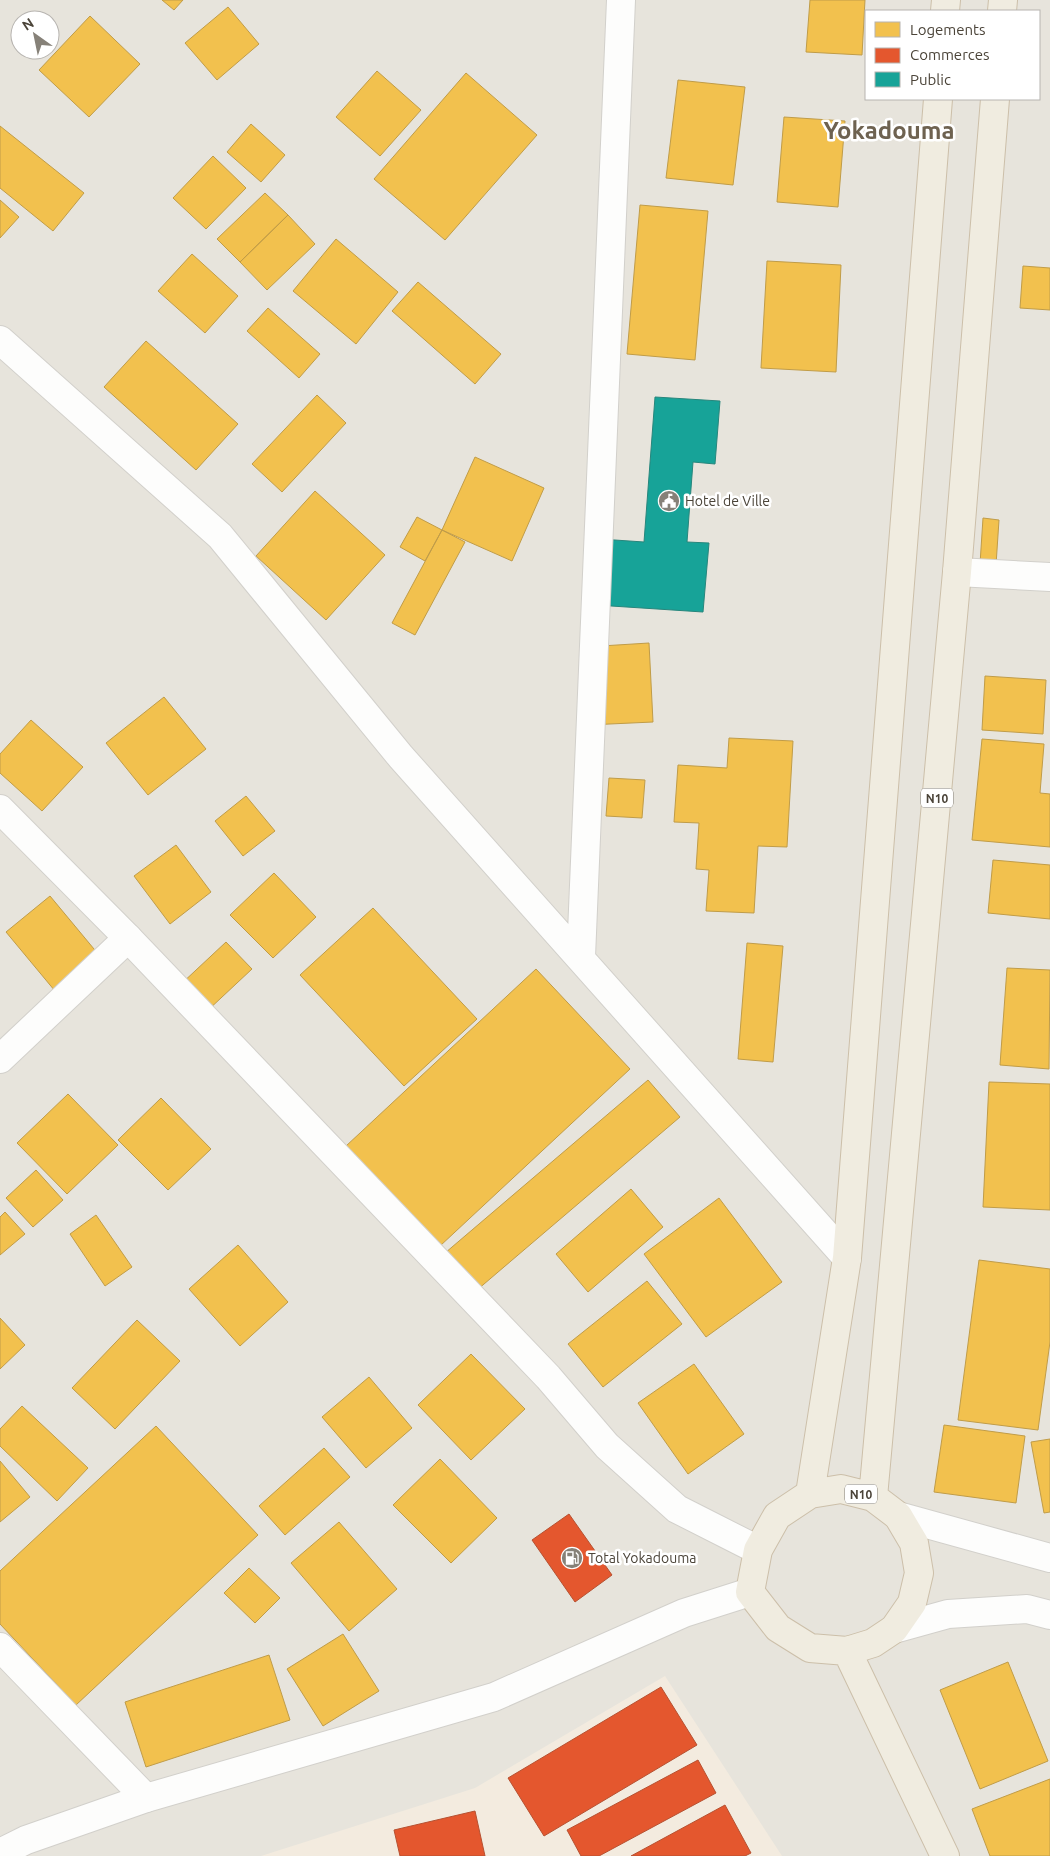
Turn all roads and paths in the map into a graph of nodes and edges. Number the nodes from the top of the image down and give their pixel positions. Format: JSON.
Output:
{"nodes":[{"id":1,"x":621,"y":0,"type":"edge"},
{"id":2,"x":938,"y":100,"type":"edge"},
{"id":3,"x":995,"y":100,"type":"edge"},
{"id":4,"x":0,"y":340,"type":"edge"},
{"id":5,"x":957,"y":572,"type":"junction"},
{"id":6,"x":1050,"y":577,"type":"edge"},
{"id":7,"x":0,"y":809,"type":"edge"},
{"id":8,"x":128,"y":938,"type":"junction"},
{"id":9,"x":581,"y":957,"type":"junction"},
{"id":10,"x":0,"y":1059,"type":"edge"},
{"id":11,"x":847,"y":1258,"type":"junction"},
{"id":12,"x":810,"y":1494,"type":"junction"},
{"id":13,"x":873,"y":1497,"type":"junction"},
{"id":14,"x":898,"y":1516,"type":"junction"},
{"id":15,"x":758,"y":1550,"type":"junction"},
{"id":16,"x":1050,"y":1558,"type":"edge"},
{"id":17,"x":750,"y":1592,"type":"junction"},
{"id":18,"x":1050,"y":1615,"type":"edge"},
{"id":19,"x":894,"y":1629,"type":"junction"},
{"id":20,"x":0,"y":1647,"type":"edge"},
{"id":21,"x":847,"y":1651,"type":"junction"},
{"id":22,"x":146,"y":1798,"type":"junction"},
{"id":23,"x":0,"y":1853,"type":"edge"},
{"id":24,"x":945,"y":1856,"type":"edge"}],
"edges":[{"from":1,"to":9,"type":"street"},
{"from":2,"to":11,"type":"highway"},
{"from":3,"to":5,"type":"highway","number":"N10"},
{"from":4,"to":9,"type":"street"},
{"from":5,"to":6,"type":"street"},
{"from":5,"to":13,"type":"highway","number":"N10"},
{"from":7,"to":8,"type":"street"},
{"from":8,"to":10,"type":"street"},
{"from":8,"to":15,"type":"street"},
{"from":9,"to":11,"type":"street"},
{"from":11,"to":12,"type":"highway"},
{"from":12,"to":13,"type":"highway","number":"N10"},
{"from":12,"to":15,"type":"highway","number":"N10"},
{"from":13,"to":14,"type":"highway","number":"N10"},
{"from":14,"to":16,"type":"street"},
{"from":14,"to":19,"type":"highway","number":"N10"},
{"from":15,"to":17,"type":"highway","number":"N10"},
{"from":17,"to":21,"type":"highway","number":"N10"},
{"from":17,"to":22,"type":"street"},
{"from":18,"to":19,"type":"street"},
{"from":19,"to":21,"type":"highway","number":"N10"},
{"from":20,"to":22,"type":"street"},
{"from":21,"to":24,"type":"highway"},
{"from":22,"to":23,"type":"street"}]}
